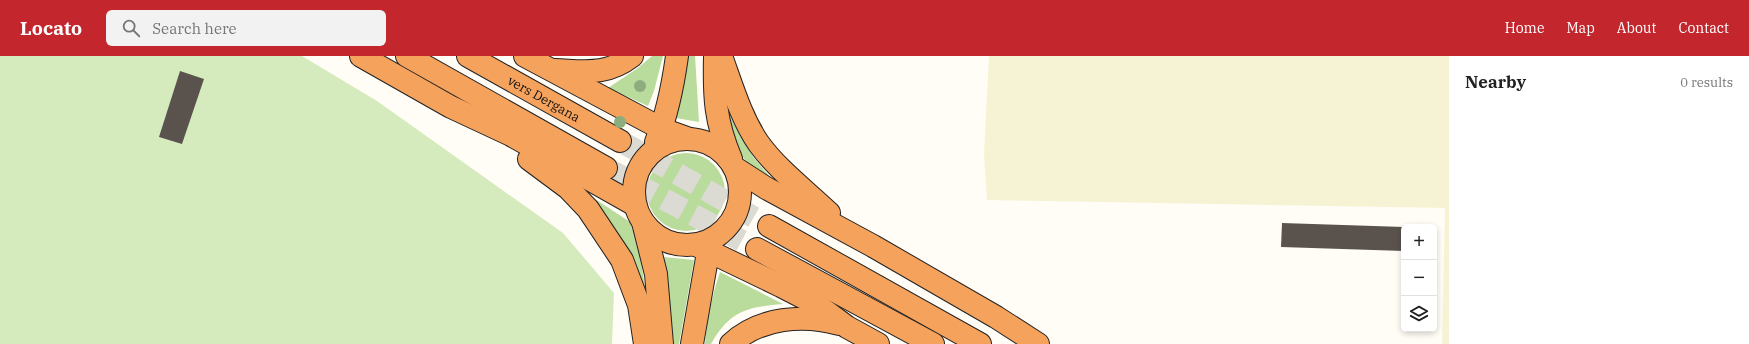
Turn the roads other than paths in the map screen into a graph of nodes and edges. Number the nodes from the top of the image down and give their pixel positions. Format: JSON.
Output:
{"nodes":[{"id":1,"x":361,"y":56,"type":"edge"},
{"id":2,"x":407,"y":56,"type":"edge"},
{"id":3,"x":468,"y":56,"type":"edge"},
{"id":4,"x":525,"y":56,"type":"edge"},
{"id":5,"x":632,"y":56,"type":"edge"},
{"id":6,"x":677,"y":56,"type":"edge"},
{"id":7,"x":715,"y":56,"type":"edge"},
{"id":8,"x":722,"y":56,"type":"edge"},
{"id":9,"x":550,"y":70,"type":"junction"},
{"id":10,"x":470,"y":116,"type":"junction"},
{"id":11,"x":662,"y":129,"type":"junction"},
{"id":12,"x":687,"y":138,"type":"junction"},
{"id":13,"x":620,"y":141,"type":"tunnel mouth"},
{"id":14,"x":652,"y":152,"type":"junction"},
{"id":15,"x":734,"y":165,"type":"junction"},
{"id":16,"x":606,"y":168,"type":"tunnel mouth"},
{"id":17,"x":639,"y":214,"type":"junction"},
{"id":18,"x":769,"y":226,"type":"tunnel mouth"},
{"id":19,"x":852,"y":234,"type":"junction"},
{"id":20,"x":705,"y":246,"type":"junction"},
{"id":21,"x":757,"y":249,"type":"tunnel mouth"},
{"id":22,"x":847,"y":327,"type":"junction"},
{"id":23,"x":645,"y":344,"type":"edge"},
{"id":24,"x":662,"y":344,"type":"edge"},
{"id":25,"x":692,"y":344,"type":"edge"},
{"id":26,"x":731,"y":344,"type":"edge"},
{"id":27,"x":878,"y":344,"type":"edge"},
{"id":28,"x":934,"y":344,"type":"edge"},
{"id":29,"x":980,"y":344,"type":"edge"},
{"id":30,"x":1038,"y":344,"type":"edge"}],
"edges":[{"from":1,"to":10,"type":"highway"},
{"from":2,"to":16,"type":"highway"},
{"from":3,"to":13,"type":"highway","name":"vers Dergana"},
{"from":4,"to":9,"type":"highway"},
{"from":5,"to":9,"type":"highway"},
{"from":6,"to":11,"type":"highway"},
{"from":7,"to":15,"type":"highway"},
{"from":8,"to":19,"type":"highway"},
{"from":9,"to":11,"type":"highway"},
{"from":10,"to":17,"type":"highway"},
{"from":10,"to":23,"type":"highway"},
{"from":11,"to":12,"type":"highway"},
{"from":11,"to":14,"type":"highway"},
{"from":12,"to":14,"type":"highway"},
{"from":12,"to":15,"type":"highway"},
{"from":14,"to":17,"type":"highway"},
{"from":15,"to":19,"type":"highway"},
{"from":15,"to":20,"type":"highway"},
{"from":17,"to":20,"type":"highway"},
{"from":17,"to":24,"type":"highway"},
{"from":18,"to":29,"type":"highway"},
{"from":19,"to":30,"type":"highway"},
{"from":20,"to":22,"type":"highway"},
{"from":20,"to":25,"type":"highway"},
{"from":21,"to":28,"type":"highway"},
{"from":22,"to":26,"type":"highway"},
{"from":22,"to":27,"type":"highway"}]}
